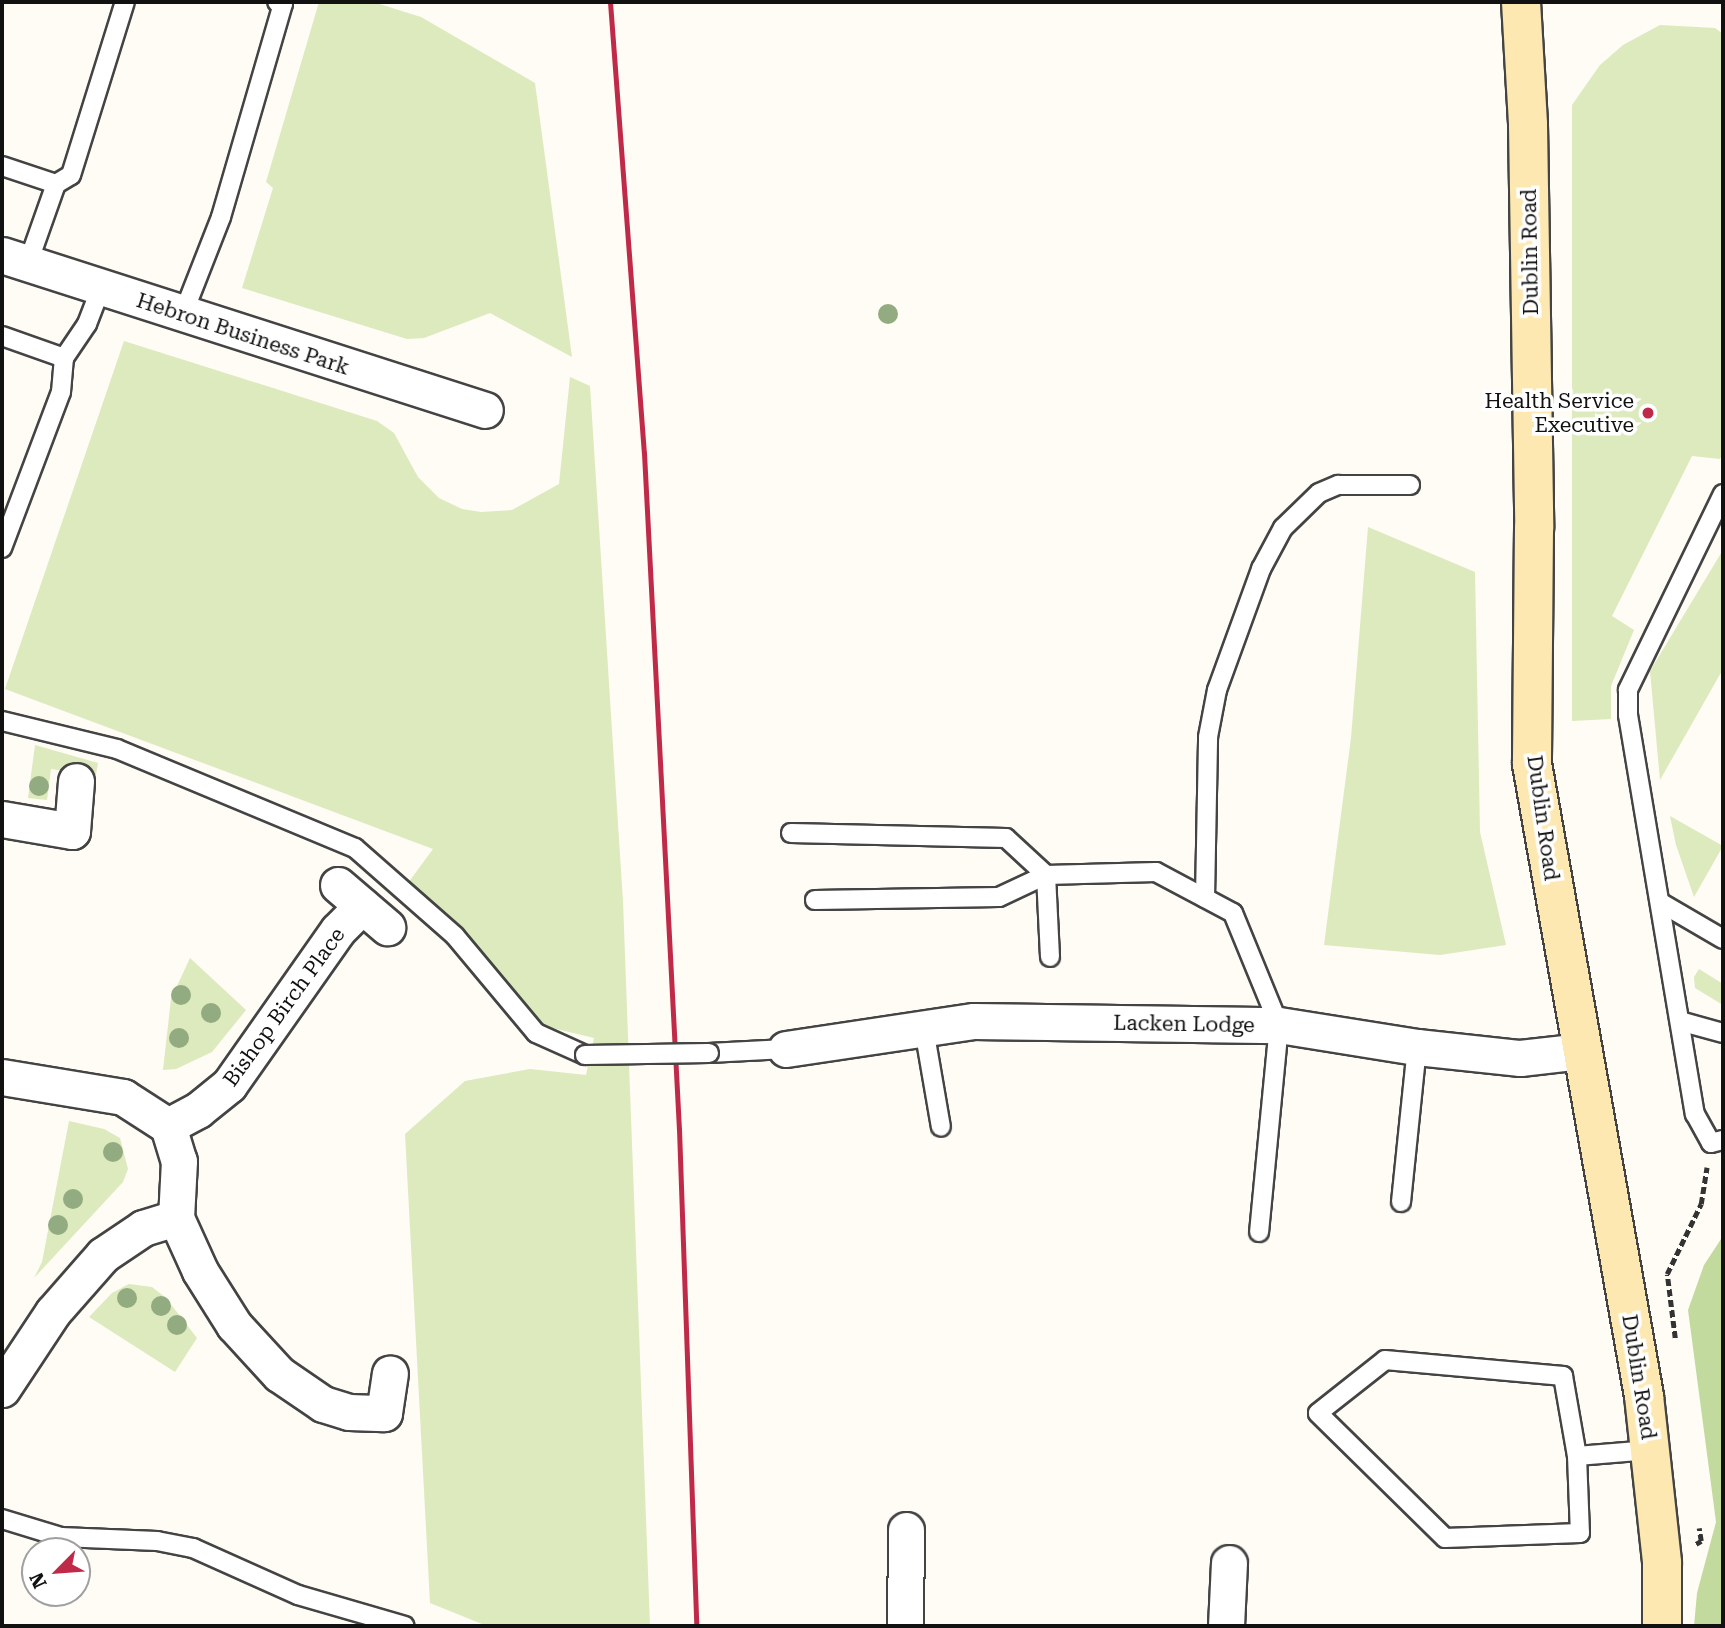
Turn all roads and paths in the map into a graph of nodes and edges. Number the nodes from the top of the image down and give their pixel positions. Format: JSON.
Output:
{"nodes":[{"id":1,"x":125,"y":2,"type":"edge"},
{"id":2,"x":277,"y":2,"type":"edge"},
{"id":3,"x":1521,"y":2,"type":"edge"},
{"id":4,"x":2,"y":166,"type":"edge"},
{"id":5,"x":56,"y":184,"type":"junction"},
{"id":6,"x":15,"y":259,"type":"edge"},
{"id":7,"x":101,"y":287,"type":"junction"},
{"id":8,"x":183,"y":314,"type":"junction"},
{"id":9,"x":2,"y":336,"type":"edge"},
{"id":10,"x":64,"y":358,"type":"junction"},
{"id":11,"x":485,"y":410,"type":"dead end"},
{"id":12,"x":1410,"y":485,"type":"dead end"},
{"id":13,"x":1723,"y":494,"type":"edge"},
{"id":14,"x":2,"y":548,"type":"edge"},
{"id":15,"x":2,"y":721,"type":"edge"},
{"id":16,"x":76,"y":781,"type":"dead end"},
{"id":17,"x":2,"y":819,"type":"edge"},
{"id":18,"x":791,"y":833,"type":"dead end"},
{"id":19,"x":1045,"y":875,"type":"junction"},
{"id":20,"x":1205,"y":898,"type":"junction"},
{"id":21,"x":815,"y":900,"type":"dead end"},
{"id":22,"x":1663,"y":904,"type":"junction"},
{"id":23,"x":362,"y":906,"type":"dead end"},
{"id":24,"x":1723,"y":939,"type":"edge"},
{"id":25,"x":1050,"y":957,"type":"dead end"},
{"id":26,"x":1683,"y":1022,"type":"junction"},
{"id":27,"x":1279,"y":1025,"type":"junction"},
{"id":28,"x":924,"y":1029,"type":"junction"},
{"id":29,"x":1723,"y":1033,"type":"edge"},
{"id":30,"x":1417,"y":1047,"type":"junction"},
{"id":31,"x":786,"y":1049,"type":"joint"},
{"id":32,"x":1581,"y":1051,"type":"junction"},
{"id":33,"x":2,"y":1076,"type":"edge"},
{"id":34,"x":167,"y":1126,"type":"junction"},
{"id":35,"x":940,"y":1127,"type":"dead end"},
{"id":36,"x":1717,"y":1142,"type":"edge"},
{"id":37,"x":1401,"y":1202,"type":"dead end"},
{"id":38,"x":176,"y":1217,"type":"junction"},
{"id":39,"x":1259,"y":1232,"type":"dead end"},
{"id":40,"x":1667,"y":1274,"type":"dead end"},
{"id":41,"x":390,"y":1373,"type":"dead end"},
{"id":42,"x":2,"y":1389,"type":"edge"},
{"id":43,"x":1650,"y":1450,"type":"junction"},
{"id":44,"x":1577,"y":1456,"type":"junction"},
{"id":45,"x":2,"y":1519,"type":"edge"},
{"id":46,"x":906,"y":1530,"type":"dead end"},
{"id":47,"x":1229,"y":1563,"type":"dead end"},
{"id":48,"x":405,"y":1626,"type":"edge"},
{"id":49,"x":905,"y":1626,"type":"edge"},
{"id":50,"x":1226,"y":1626,"type":"edge"},
{"id":51,"x":1662,"y":1626,"type":"edge"}],
"edges":[{"from":1,"to":5,"type":"lane"},
{"from":2,"to":8,"type":"lane"},
{"from":3,"to":32,"type":"main road","name":"Dublin Road"},
{"from":4,"to":5,"type":"lane"},
{"from":5,"to":6,"type":"lane"},
{"from":6,"to":7,"type":"street","name":"Hebron Business Park"},
{"from":7,"to":8,"type":"street","name":"Hebron Business Park"},
{"from":7,"to":10,"type":"lane"},
{"from":8,"to":11,"type":"street","name":"Hebron Business Park"},
{"from":9,"to":10,"type":"lane"},
{"from":10,"to":14,"type":"lane"},
{"from":12,"to":20,"type":"lane"},
{"from":13,"to":22,"type":"lane"},
{"from":15,"to":31,"type":"lane","bridge":true},
{"from":16,"to":17,"type":"street"},
{"from":18,"to":19,"type":"lane"},
{"from":19,"to":20,"type":"lane"},
{"from":19,"to":21,"type":"lane"},
{"from":19,"to":25,"type":"lane"},
{"from":20,"to":27,"type":"lane"},
{"from":22,"to":24,"type":"lane"},
{"from":22,"to":26,"type":"lane"},
{"from":23,"to":34,"type":"street","name":"Bishop Birch Place"},
{"from":26,"to":29,"type":"lane"},
{"from":26,"to":36,"type":"lane"},
{"from":27,"to":28,"type":"street","name":"Lacken Lodge"},
{"from":27,"to":30,"type":"street","name":"Lacken Lodge"},
{"from":27,"to":39,"type":"lane"},
{"from":28,"to":31,"type":"street","name":"Lacken Lodge"},
{"from":28,"to":35,"type":"lane"},
{"from":30,"to":32,"type":"street","name":"Lacken Lodge"},
{"from":30,"to":37,"type":"lane"},
{"from":32,"to":43,"type":"main road","name":"Dublin Road"},
{"from":33,"to":34,"type":"street"},
{"from":34,"to":38,"type":"street"},
{"from":36,"to":40,"type":"path"},
{"from":38,"to":41,"type":"street"},
{"from":38,"to":42,"type":"street"},
{"from":43,"to":44,"type":"lane"},
{"from":43,"to":51,"type":"main road","name":"Dublin Road"},
{"from":44,"to":44,"type":"lane"},
{"from":45,"to":48,"type":"lane"},
{"from":46,"to":49,"type":"street"},
{"from":47,"to":50,"type":"street"}]}
